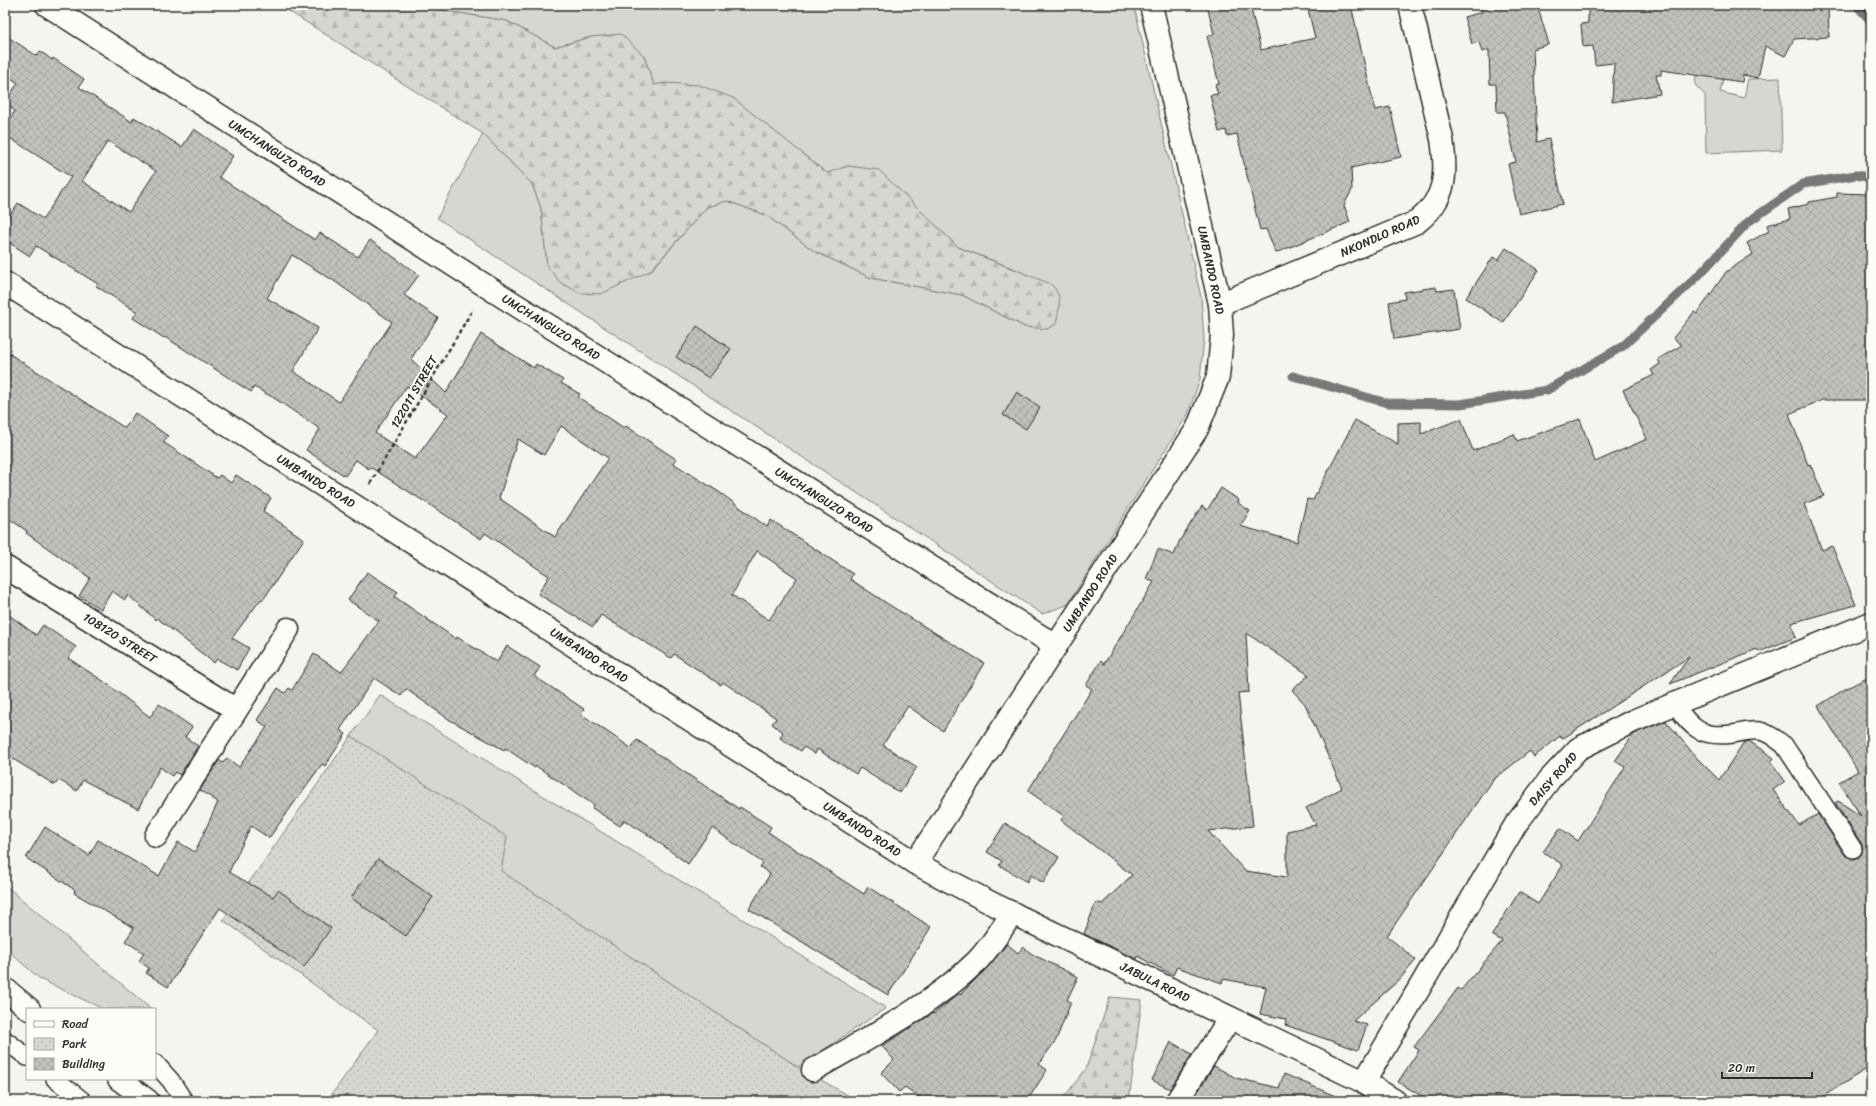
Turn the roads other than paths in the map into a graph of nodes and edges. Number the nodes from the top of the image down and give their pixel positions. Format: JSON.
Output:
{"nodes":[{"id":1,"x":47,"y":5,"type":"edge"},
{"id":2,"x":1151,"y":5,"type":"edge"},
{"id":3,"x":1410,"y":5,"type":"edge"},
{"id":4,"x":5,"y":283,"type":"edge"},
{"id":5,"x":1220,"y":304,"type":"junction"},
{"id":6,"x":5,"y":567,"type":"edge"},
{"id":7,"x":1871,"y":623,"type":"edge"},
{"id":8,"x":288,"y":629,"type":"dead end"},
{"id":9,"x":1056,"y":646,"type":"junction"},
{"id":10,"x":1675,"y":704,"type":"junction"},
{"id":11,"x":235,"y":709,"type":"junction"},
{"id":12,"x":156,"y":836,"type":"dead end"},
{"id":13,"x":1853,"y":849,"type":"dead end"},
{"id":14,"x":915,"y":863,"type":"junction"},
{"id":15,"x":1013,"y":913,"type":"junction"},
{"id":16,"x":5,"y":989,"type":"edge"},
{"id":17,"x":28,"y":1008,"type":"edge"},
{"id":18,"x":1230,"y":1018,"type":"junction"},
{"id":19,"x":5,"y":1040,"type":"edge"},
{"id":20,"x":26,"y":1056,"type":"edge"},
{"id":21,"x":156,"y":1064,"type":"edge"},
{"id":22,"x":813,"y":1070,"type":"dead end"},
{"id":23,"x":56,"y":1080,"type":"edge"},
{"id":24,"x":120,"y":1080,"type":"edge"},
{"id":25,"x":1364,"y":1082,"type":"junction"},
{"id":26,"x":83,"y":1101,"type":"edge"},
{"id":27,"x":148,"y":1101,"type":"edge"},
{"id":28,"x":184,"y":1101,"type":"edge"},
{"id":29,"x":1177,"y":1101,"type":"edge"},
{"id":30,"x":1395,"y":1101,"type":"edge"}],
"edges":[{"from":1,"to":9,"type":"street","name":"UMCHANGUZO ROAD"},
{"from":2,"to":5,"type":"street","name":"UMBANDO ROAD"},
{"from":3,"to":5,"type":"street","name":"NKONDLO ROAD"},
{"from":4,"to":14,"type":"street","name":"UMBANDO ROAD"},
{"from":5,"to":9,"type":"street","name":"UMBANDO ROAD"},
{"from":6,"to":11,"type":"street","name":"108120 STREET"},
{"from":7,"to":10,"type":"street","name":"DAISY ROAD"},
{"from":8,"to":11,"type":"street"},
{"from":9,"to":14,"type":"street","name":"UMBANDO ROAD"},
{"from":10,"to":13,"type":"lane"},
{"from":10,"to":25,"type":"street","name":"DAISY ROAD"},
{"from":11,"to":12,"type":"street"},
{"from":14,"to":15,"type":"street","name":"JABULA ROAD"},
{"from":15,"to":18,"type":"street","name":"JABULA ROAD"},
{"from":15,"to":22,"type":"street"},
{"from":16,"to":17,"type":"street"},
{"from":18,"to":25,"type":"street","name":"JABULA ROAD"},
{"from":18,"to":29,"type":"street"},
{"from":19,"to":20,"type":"lane"},
{"from":21,"to":28,"type":"lane"},
{"from":23,"to":26,"type":"lane"},
{"from":24,"to":27,"type":"street"},
{"from":25,"to":30,"type":"street","name":"JABULA ROAD"}]}
